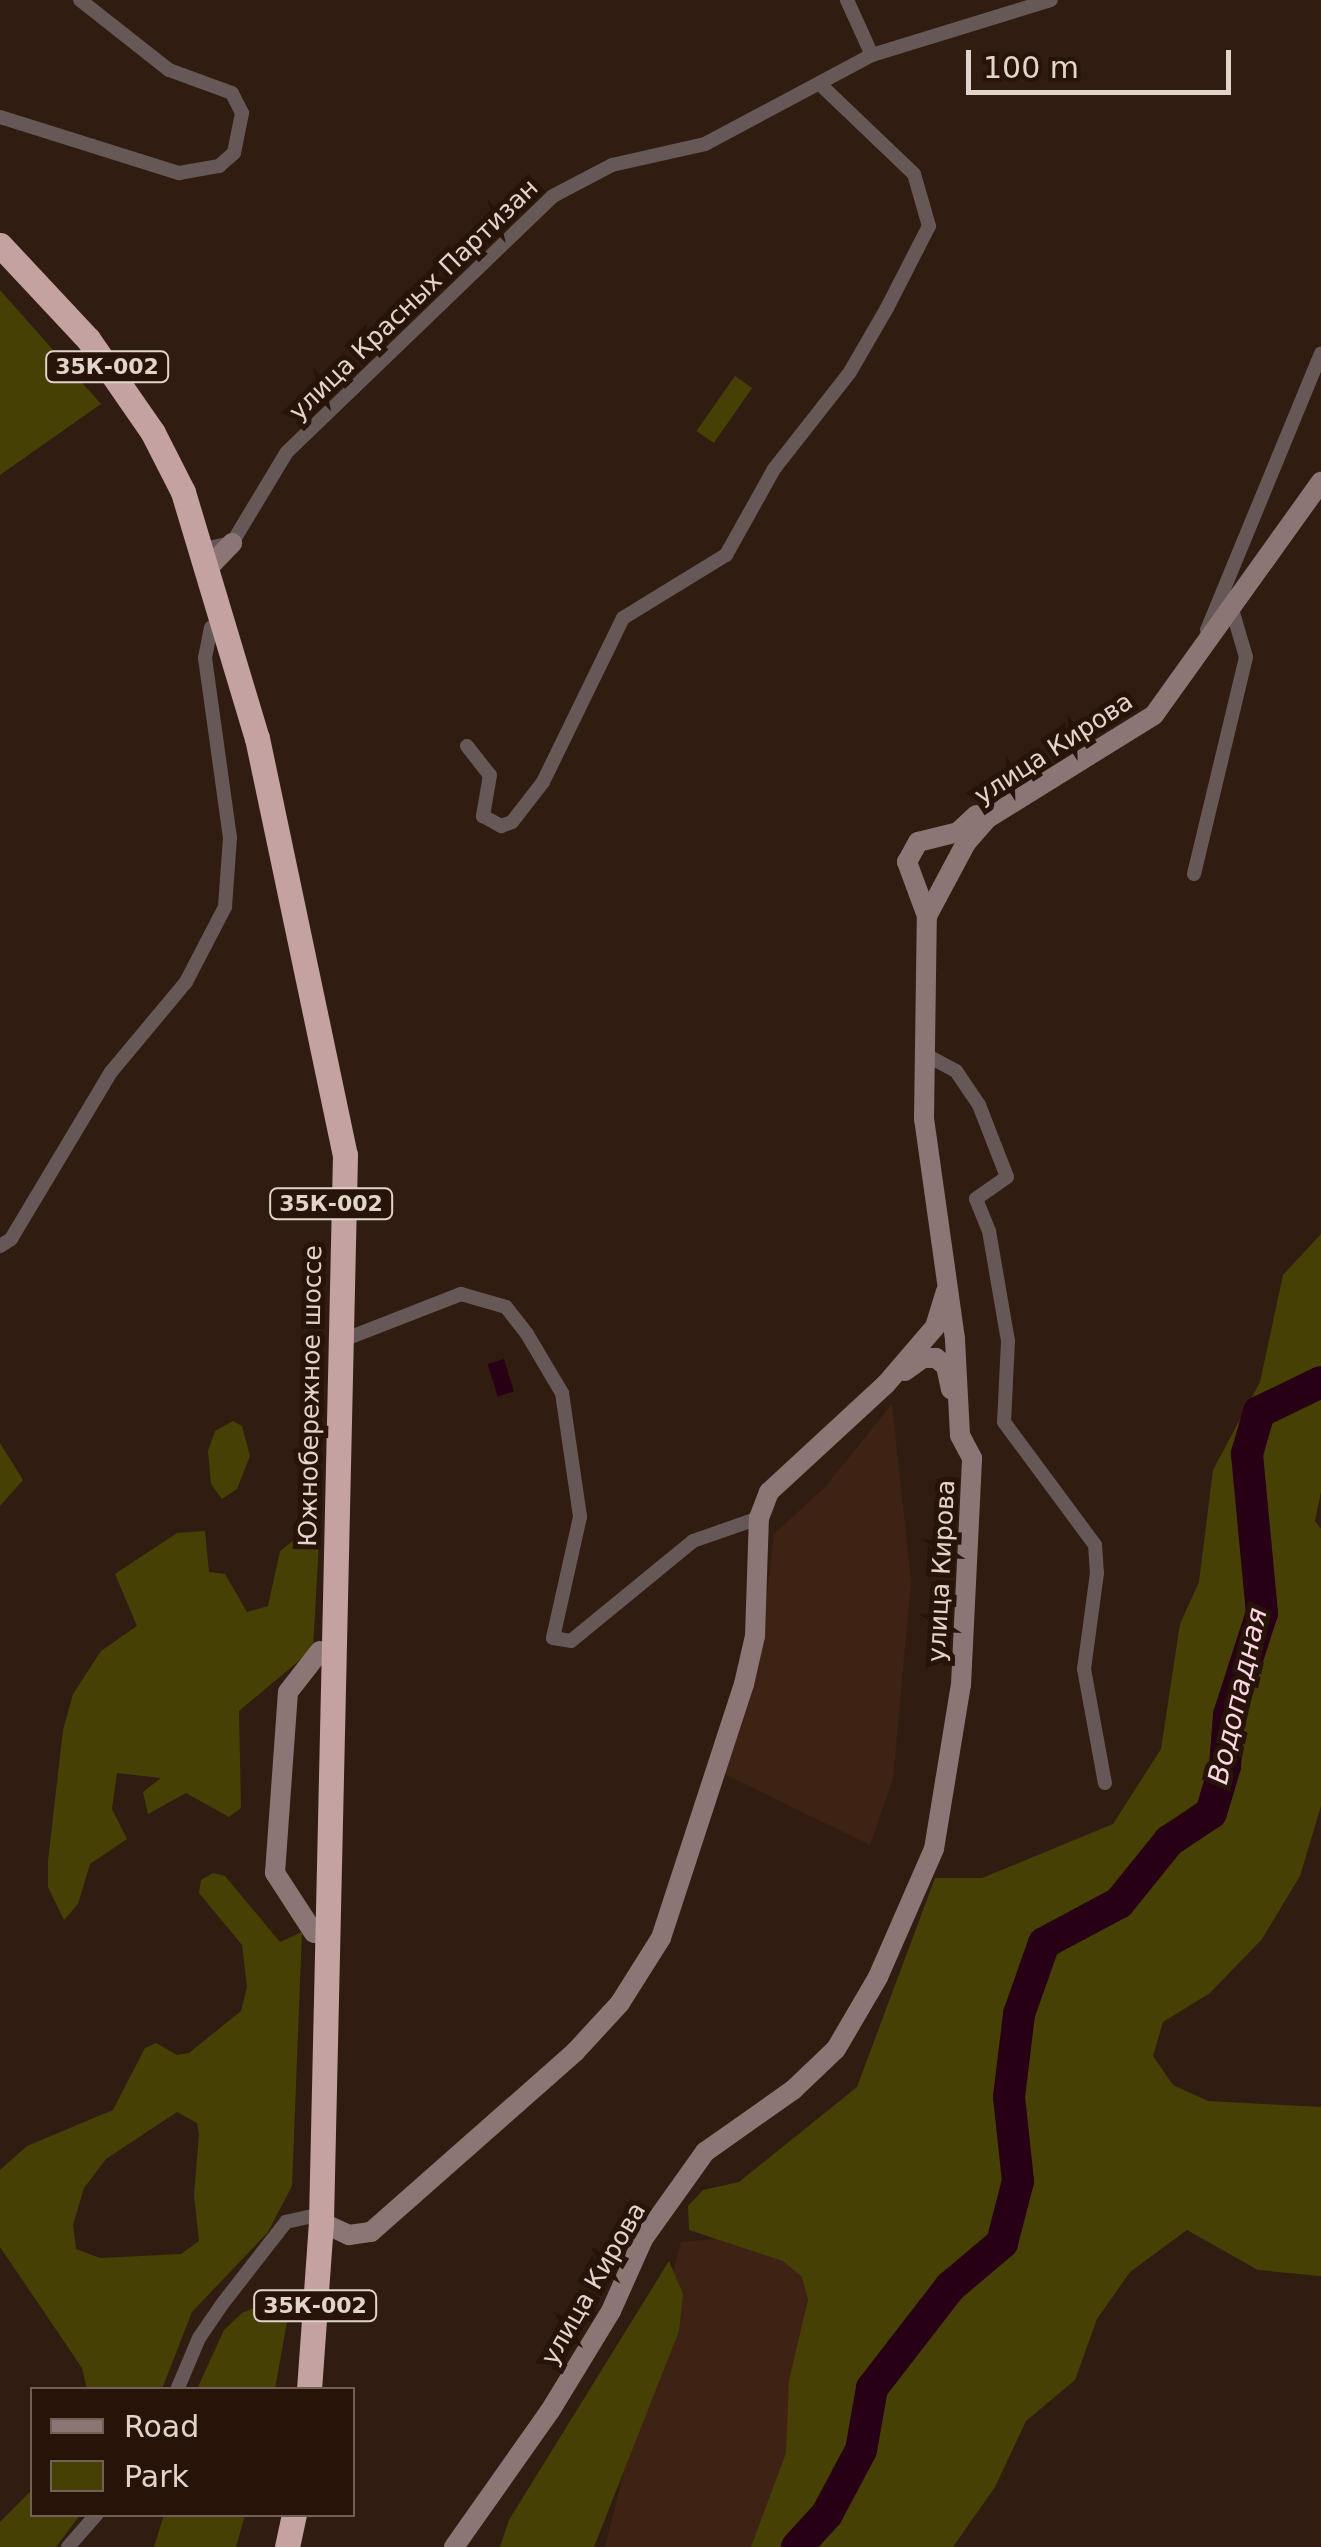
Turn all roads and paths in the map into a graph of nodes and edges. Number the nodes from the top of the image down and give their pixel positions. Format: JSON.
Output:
{"nodes":[{"id":1,"x":80,"y":0,"type":"edge"},
{"id":2,"x":848,"y":0,"type":"edge"},
{"id":3,"x":1051,"y":0,"type":"edge"},
{"id":4,"x":872,"y":54,"type":"junction"},
{"id":5,"x":822,"y":86,"type":"junction"},
{"id":6,"x":0,"y":117,"type":"edge"},
{"id":7,"x":0,"y":245,"type":"edge"},
{"id":8,"x":0,"y":267,"type":"edge"},
{"id":9,"x":1321,"y":354,"type":"edge"},
{"id":10,"x":1321,"y":482,"type":"edge"},
{"id":11,"x":236,"y":539,"type":"joint"},
{"id":12,"x":207,"y":558,"type":"junction"},
{"id":13,"x":1228,"y":610,"type":"junction"},
{"id":14,"x":211,"y":628,"type":"junction"},
{"id":15,"x":1206,"y":634,"type":"junction"},
{"id":16,"x":467,"y":746,"type":"dead end"},
{"id":17,"x":962,"y":837,"type":"junction"},
{"id":18,"x":1194,"y":874,"type":"dead end"},
{"id":19,"x":927,"y":916,"type":"junction"},
{"id":20,"x":924,"y":1054,"type":"junction"},
{"id":21,"x":0,"y":1246,"type":"edge"},
{"id":22,"x":948,"y":1286,"type":"junction"},
{"id":23,"x":343,"y":1340,"type":"junction"},
{"id":24,"x":886,"y":1384,"type":"junction"},
{"id":25,"x":960,"y":1434,"type":"junction"},
{"id":26,"x":759,"y":1518,"type":"junction"},
{"id":27,"x":320,"y":1651,"type":"junction"},
{"id":28,"x":1104,"y":1783,"type":"dead end"},
{"id":29,"x":314,"y":1932,"type":"junction"},
{"id":30,"x":305,"y":2220,"type":"junction"},
{"id":31,"x":179,"y":2387,"type":"edge"},
{"id":32,"x":299,"y":2387,"type":"edge"},
{"id":33,"x":309,"y":2387,"type":"edge"},
{"id":34,"x":94,"y":2517,"type":"edge"},
{"id":35,"x":280,"y":2517,"type":"edge"},
{"id":36,"x":293,"y":2517,"type":"edge"},
{"id":37,"x":68,"y":2547,"type":"edge"},
{"id":38,"x":275,"y":2547,"type":"edge"},
{"id":39,"x":287,"y":2547,"type":"edge"},
{"id":40,"x":454,"y":2547,"type":"edge"}],
"edges":[{"from":1,"to":6,"type":"street"},
{"from":2,"to":4,"type":"street"},
{"from":3,"to":4,"type":"street","name":"улица Красных Партизан"},
{"from":4,"to":5,"type":"street","name":"улица Красных Партизан"},
{"from":5,"to":11,"type":"street","name":"улица Красных Партизан"},
{"from":5,"to":16,"type":"street"},
{"from":7,"to":12,"type":"highway","name":"Южнобережное шоссе","number":"35К-002"},
{"from":8,"to":14,"type":"highway","name":"Южнобережное шоссе","number":"35К-002"},
{"from":9,"to":15,"type":"street"},
{"from":10,"to":13,"type":"main road","name":"улица Кирова"},
{"from":11,"to":12,"type":"main road"},
{"from":12,"to":23,"type":"highway","name":"Южнобережное шоссе","number":"35К-002"},
{"from":13,"to":15,"type":"main road"},
{"from":13,"to":17,"type":"main road","name":"улица Кирова"},
{"from":13,"to":18,"type":"street"},
{"from":14,"to":21,"type":"street"},
{"from":14,"to":27,"type":"highway","name":"Южнобережное шоссе","number":"35К-002"},
{"from":15,"to":17,"type":"main road"},
{"from":17,"to":19,"type":"main road","name":"улица Кирова"},
{"from":17,"to":19,"type":"main road"},
{"from":19,"to":20,"type":"main road","name":"улица Кирова"},
{"from":20,"to":22,"type":"main road","name":"улица Кирова"},
{"from":20,"to":28,"type":"street"},
{"from":22,"to":24,"type":"main road"},
{"from":22,"to":25,"type":"main road","name":"улица Кирова"},
{"from":23,"to":26,"type":"street"},
{"from":23,"to":30,"type":"highway","name":"Южнобережное шоссе","number":"35К-002"},
{"from":24,"to":25,"type":"main road"},
{"from":24,"to":26,"type":"main road"},
{"from":25,"to":40,"type":"main road","name":"улица Кирова"},
{"from":26,"to":30,"type":"main road"},
{"from":27,"to":29,"type":"highway","name":"Южнобережное шоссе","number":"35К-002"},
{"from":27,"to":29,"type":"main road"},
{"from":29,"to":30,"type":"highway","name":"Южнобережное шоссе"},
{"from":30,"to":31,"type":"street"},
{"from":30,"to":32,"type":"highway","name":"Южнобережное шоссе"},
{"from":30,"to":33,"type":"highway","name":"Южнобережное шоссе","number":"35К-002"},
{"from":34,"to":37,"type":"street"},
{"from":35,"to":38,"type":"highway"},
{"from":36,"to":39,"type":"highway"}]}
